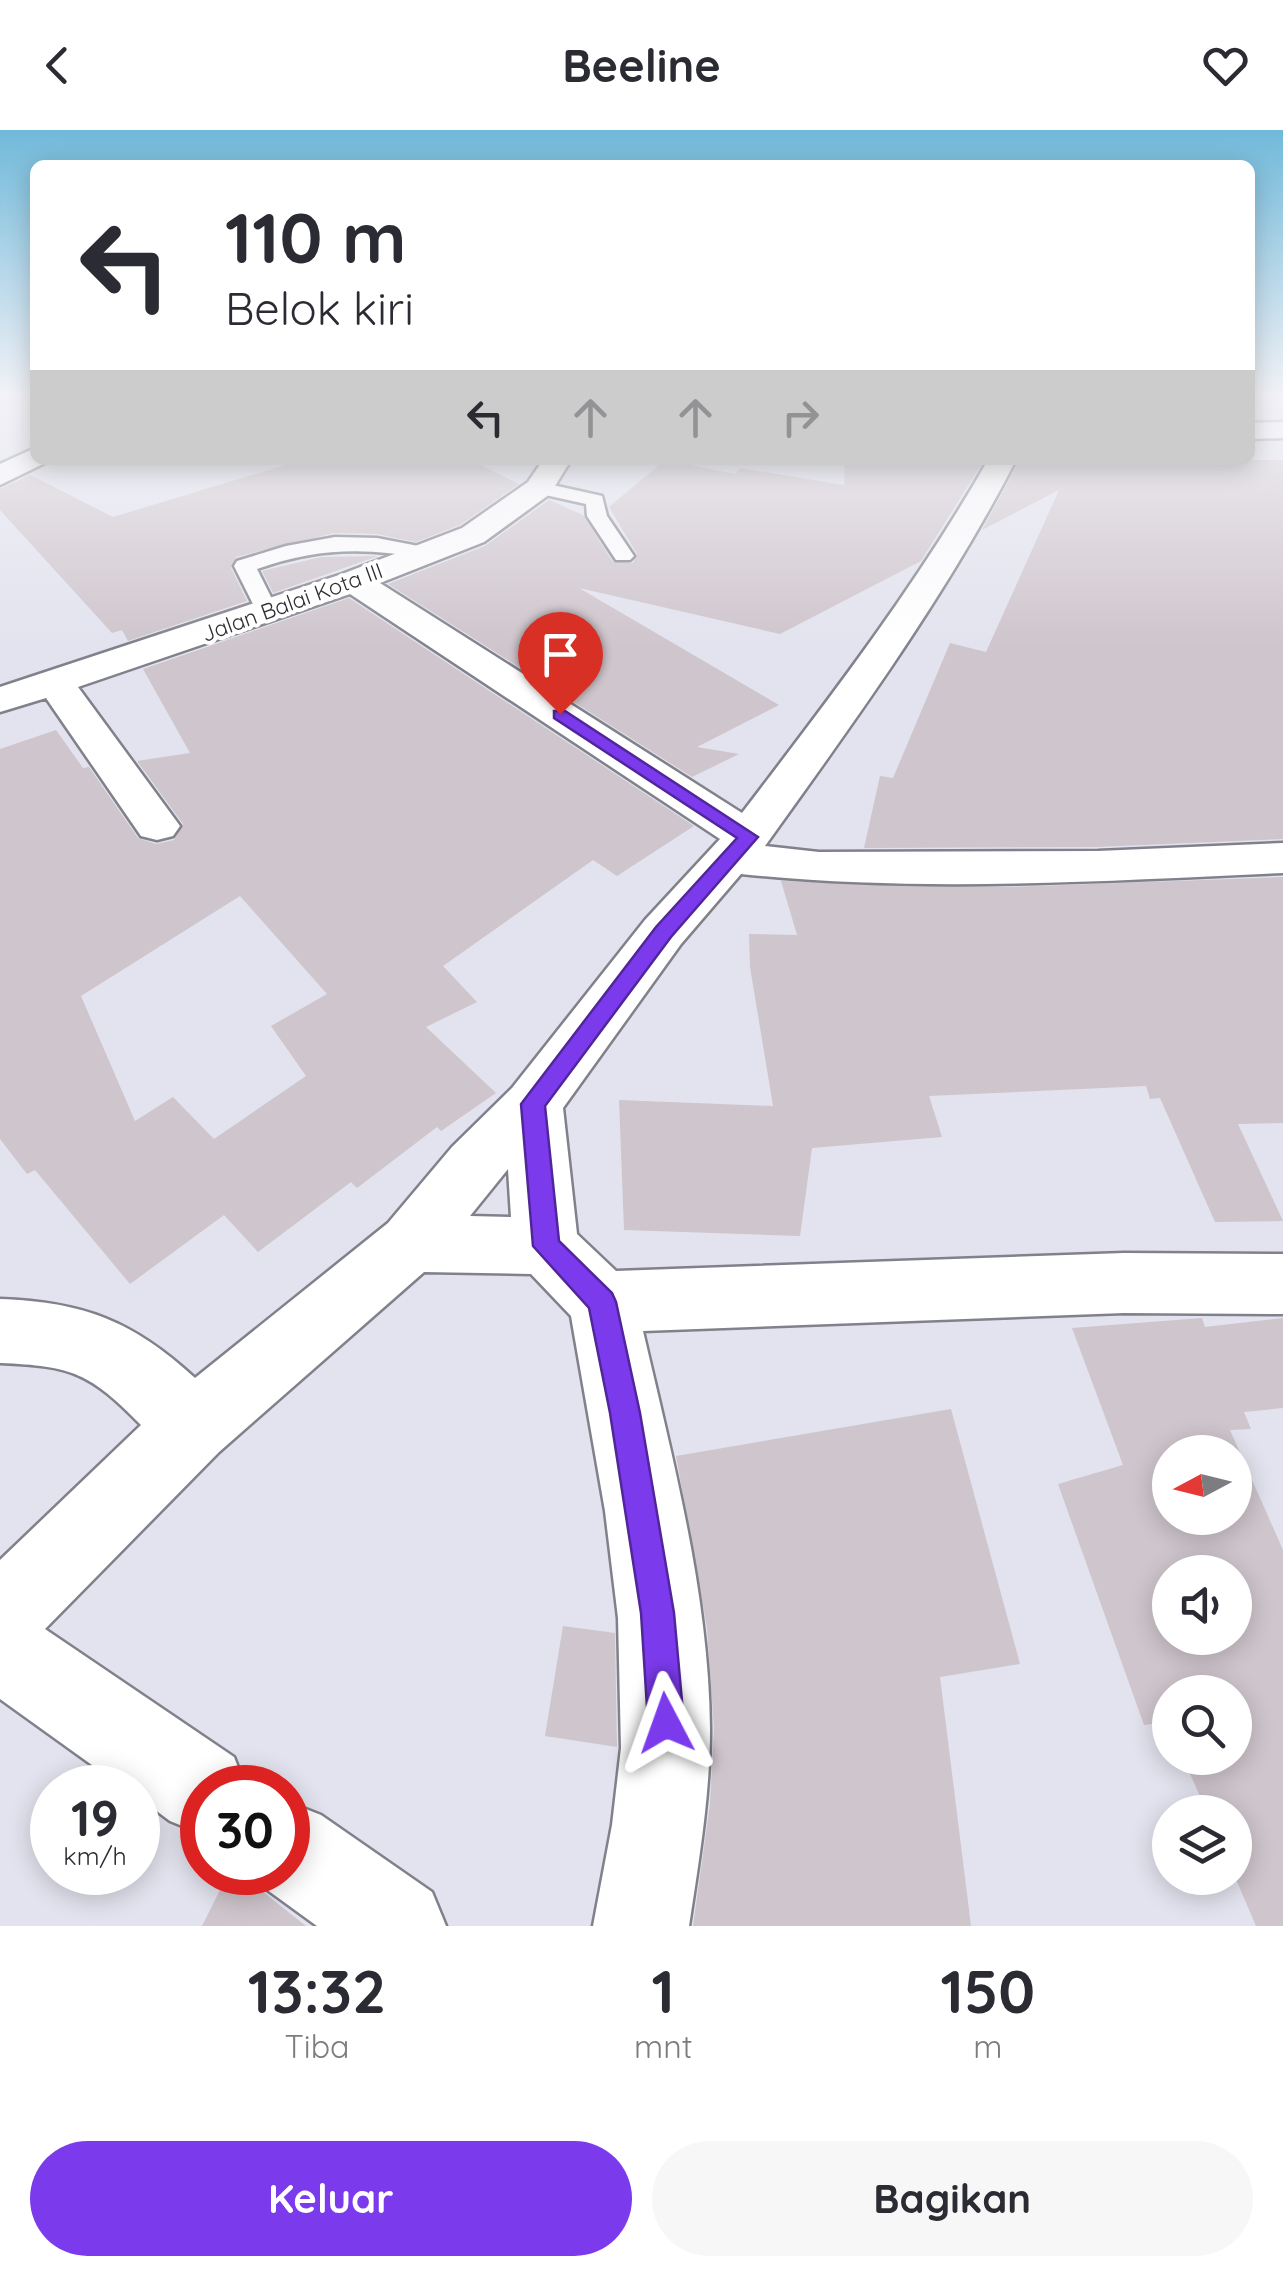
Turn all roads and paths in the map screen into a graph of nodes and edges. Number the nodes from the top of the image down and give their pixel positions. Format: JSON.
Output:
{"nodes":[{"id":1,"x":541,"y":480,"type":"edge"},
{"id":2,"x":559,"y":480,"type":"edge"},
{"id":3,"x":991,"y":480,"type":"edge"},
{"id":4,"x":427,"y":553,"type":"junction"},
{"id":5,"x":623,"y":556,"type":"dead end"},
{"id":6,"x":354,"y":582,"type":"junction"},
{"id":7,"x":267,"y":610,"type":"junction"},
{"id":8,"x":54,"y":681,"type":"junction"},
{"id":9,"x":0,"y":700,"type":"edge"},
{"id":10,"x":157,"y":826,"type":"dead end"},
{"id":11,"x":739,"y":848,"type":"junction"},
{"id":12,"x":1283,"y":858,"type":"edge"},
{"id":13,"x":533,"y":1104,"type":"junction"},
{"id":14,"x":410,"y":1243,"type":"junction"},
{"id":15,"x":546,"y":1246,"type":"junction"},
{"id":16,"x":1283,"y":1283,"type":"edge"},
{"id":17,"x":602,"y":1302,"type":"junction"},
{"id":18,"x":0,"y":1331,"type":"edge"},
{"id":19,"x":192,"y":1426,"type":"junction"},
{"id":20,"x":0,"y":1617,"type":"edge"},
{"id":21,"x":0,"y":1648,"type":"edge"},
{"id":22,"x":180,"y":1774,"type":"edge"},
{"id":23,"x":310,"y":1864,"type":"edge"},
{"id":24,"x":398,"y":1926,"type":"edge"},
{"id":25,"x":641,"y":1926,"type":"edge"}],
"edges":[{"from":1,"to":4,"type":"street","name":"Jalan Balai Kota III"},
{"from":2,"to":5,"type":"lane"},
{"from":3,"to":11,"type":"street"},
{"from":4,"to":6,"type":"street","name":"Jalan Balai Kota III"},
{"from":4,"to":7,"type":"lane"},
{"from":6,"to":7,"type":"street","name":"Jalan Balai Kota III"},
{"from":6,"to":11,"type":"street"},
{"from":7,"to":8,"type":"street","name":"Jalan Balai Kota III"},
{"from":8,"to":9,"type":"street","name":"Jalan Balai Kota III"},
{"from":8,"to":10,"type":"street"},
{"from":11,"to":12,"type":"street"},
{"from":11,"to":13,"type":"street"},
{"from":13,"to":14,"type":"street"},
{"from":13,"to":15,"type":"street"},
{"from":14,"to":15,"type":"street"},
{"from":14,"to":19,"type":"street"},
{"from":15,"to":17,"type":"street"},
{"from":16,"to":17,"type":"street"},
{"from":17,"to":25,"type":"street"},
{"from":18,"to":19,"type":"street"},
{"from":19,"to":20,"type":"street"},
{"from":21,"to":22,"type":"street"},
{"from":23,"to":24,"type":"street"}]}
